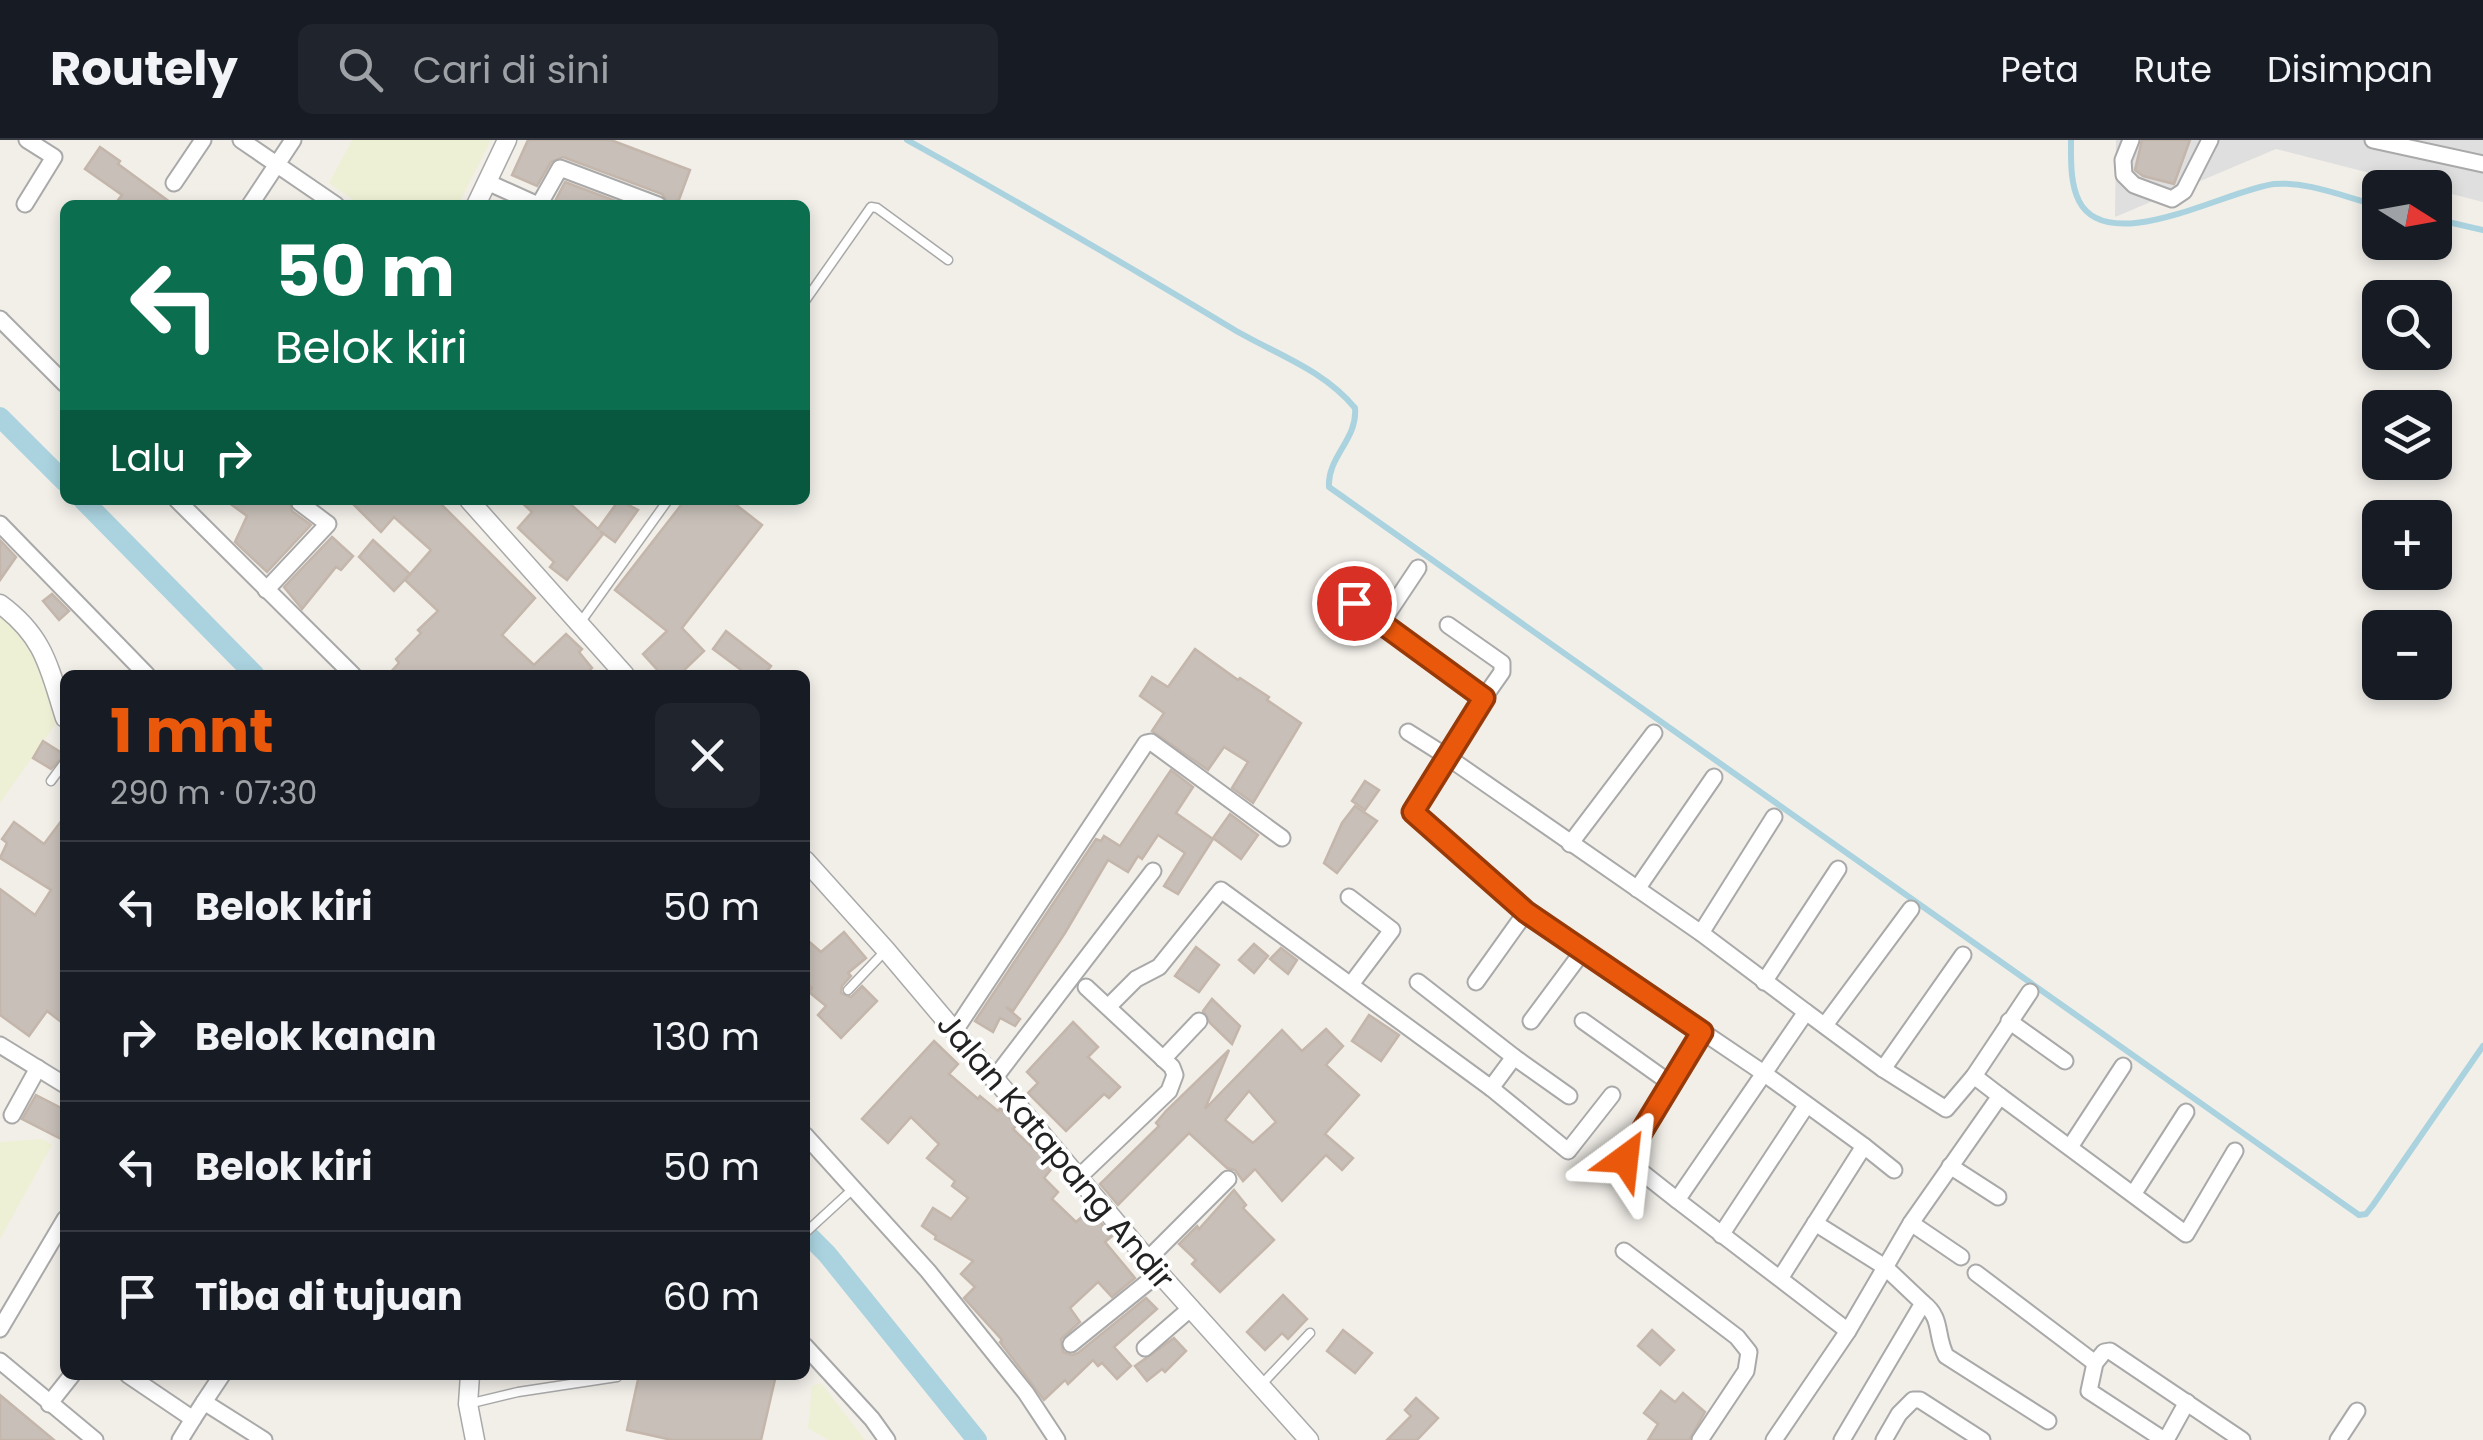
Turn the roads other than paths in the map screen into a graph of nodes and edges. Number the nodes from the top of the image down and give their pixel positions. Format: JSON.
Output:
{"nodes":[{"id":1,"x":27,"y":140,"type":"edge"},
{"id":2,"x":203,"y":140,"type":"edge"},
{"id":3,"x":241,"y":140,"type":"edge"},
{"id":4,"x":293,"y":140,"type":"edge"},
{"id":5,"x":507,"y":140,"type":"edge"},
{"id":6,"x":2131,"y":140,"type":"edge"},
{"id":7,"x":2210,"y":140,"type":"edge"},
{"id":8,"x":2373,"y":140,"type":"edge"},
{"id":9,"x":277,"y":164,"type":"junction"},
{"id":10,"x":2483,"y":164,"type":"edge"},
{"id":11,"x":487,"y":182,"type":"junction"},
{"id":12,"x":174,"y":183,"type":"dead end"},
{"id":13,"x":253,"y":200,"type":"edge"},
{"id":14,"x":317,"y":200,"type":"edge"},
{"id":15,"x":478,"y":200,"type":"edge"},
{"id":16,"x":527,"y":200,"type":"edge"},
{"id":17,"x":540,"y":200,"type":"edge"},
{"id":18,"x":647,"y":200,"type":"edge"},
{"id":19,"x":25,"y":204,"type":"dead end"},
{"id":20,"x":948,"y":260,"type":"dead end"},
{"id":21,"x":810,"y":294,"type":"edge"},
{"id":22,"x":0,"y":319,"type":"edge"},
{"id":23,"x":60,"y":379,"type":"edge"},
{"id":24,"x":182,"y":505,"type":"edge"},
{"id":25,"x":303,"y":505,"type":"edge"},
{"id":26,"x":474,"y":505,"type":"edge"},
{"id":27,"x":664,"y":505,"type":"edge"},
{"id":28,"x":0,"y":524,"type":"edge"},
{"id":29,"x":1418,"y":568,"type":"dead end"},
{"id":30,"x":266,"y":590,"type":"junction"},
{"id":31,"x":1354,"y":603,"type":"dead end"},
{"id":32,"x":0,"y":604,"type":"edge"},
{"id":33,"x":1382,"y":622,"type":"junction"},
{"id":34,"x":580,"y":624,"type":"junction"},
{"id":35,"x":1448,"y":625,"type":"dead end"},
{"id":36,"x":142,"y":670,"type":"edge"},
{"id":37,"x":347,"y":670,"type":"edge"},
{"id":38,"x":621,"y":670,"type":"edge"},
{"id":39,"x":1484,"y":698,"type":"junction"},
{"id":40,"x":60,"y":701,"type":"edge"},
{"id":41,"x":1408,"y":732,"type":"dead end"},
{"id":42,"x":1654,"y":733,"type":"dead end"},
{"id":43,"x":1446,"y":756,"type":"junction"},
{"id":44,"x":60,"y":769,"type":"edge"},
{"id":45,"x":1714,"y":777,"type":"dead end"},
{"id":46,"x":51,"y":781,"type":"dead end"},
{"id":47,"x":1774,"y":816,"type":"dead end"},
{"id":48,"x":1282,"y":838,"type":"dead end"},
{"id":49,"x":1570,"y":844,"type":"junction"},
{"id":50,"x":810,"y":866,"type":"edge"},
{"id":51,"x":1838,"y":869,"type":"dead end"},
{"id":52,"x":1154,"y":871,"type":"dead end"},
{"id":53,"x":1637,"y":889,"type":"junction"},
{"id":54,"x":1349,"y":898,"type":"dead end"},
{"id":55,"x":1911,"y":909,"type":"dead end"},
{"id":56,"x":1526,"y":912,"type":"junction"},
{"id":57,"x":1701,"y":933,"type":"junction"},
{"id":58,"x":886,"y":950,"type":"junction"},
{"id":59,"x":1583,"y":951,"type":"junction"},
{"id":60,"x":1964,"y":956,"type":"dead end"},
{"id":61,"x":1418,"y":982,"type":"dead end"},
{"id":62,"x":1476,"y":982,"type":"dead end"},
{"id":63,"x":1764,"y":982,"type":"junction"},
{"id":64,"x":1352,"y":983,"type":"junction"},
{"id":65,"x":1086,"y":987,"type":"dead end"},
{"id":66,"x":848,"y":990,"type":"dead end"},
{"id":67,"x":2030,"y":992,"type":"dead end"},
{"id":68,"x":1108,"y":1007,"type":"junction"},
{"id":69,"x":1806,"y":1012,"type":"junction"},
{"id":70,"x":1199,"y":1020,"type":"dead end"},
{"id":71,"x":1584,"y":1021,"type":"dead end"},
{"id":72,"x":2010,"y":1021,"type":"junction"},
{"id":73,"x":1531,"y":1022,"type":"dead end"},
{"id":74,"x":1825,"y":1025,"type":"junction"},
{"id":75,"x":954,"y":1032,"type":"junction"},
{"id":76,"x":1702,"y":1032,"type":"junction"},
{"id":77,"x":0,"y":1045,"type":"edge"},
{"id":78,"x":1514,"y":1058,"type":"junction"},
{"id":79,"x":1163,"y":1059,"type":"junction"},
{"id":80,"x":2065,"y":1062,"type":"dead end"},
{"id":81,"x":2124,"y":1066,"type":"dead end"},
{"id":82,"x":38,"y":1068,"type":"junction"},
{"id":83,"x":1883,"y":1069,"type":"junction"},
{"id":84,"x":1762,"y":1072,"type":"junction"},
{"id":85,"x":1974,"y":1076,"type":"junction"},
{"id":86,"x":993,"y":1080,"type":"junction"},
{"id":87,"x":60,"y":1082,"type":"edge"},
{"id":88,"x":1670,"y":1083,"type":"junction"},
{"id":89,"x":1491,"y":1088,"type":"junction"},
{"id":90,"x":1612,"y":1095,"type":"dead end"},
{"id":91,"x":1569,"y":1096,"type":"dead end"},
{"id":92,"x":2000,"y":1096,"type":"junction"},
{"id":93,"x":1806,"y":1106,"type":"junction"},
{"id":94,"x":2186,"y":1112,"type":"dead end"},
{"id":95,"x":12,"y":1114,"type":"dead end"},
{"id":96,"x":810,"y":1140,"type":"edge"},
{"id":97,"x":1864,"y":1146,"type":"junction"},
{"id":98,"x":2070,"y":1147,"type":"junction"},
{"id":99,"x":2236,"y":1151,"type":"dead end"},
{"id":100,"x":1950,"y":1166,"type":"junction"},
{"id":101,"x":1894,"y":1170,"type":"dead end"},
{"id":102,"x":1080,"y":1176,"type":"junction"},
{"id":103,"x":1228,"y":1178,"type":"dead end"},
{"id":104,"x":854,"y":1188,"type":"junction"},
{"id":105,"x":2134,"y":1193,"type":"junction"},
{"id":106,"x":1998,"y":1197,"type":"dead end"},
{"id":107,"x":1676,"y":1200,"type":"junction"},
{"id":108,"x":1815,"y":1223,"type":"junction"},
{"id":109,"x":1911,"y":1223,"type":"junction"},
{"id":110,"x":60,"y":1227,"type":"edge"},
{"id":111,"x":810,"y":1228,"type":"edge"},
{"id":112,"x":1721,"y":1235,"type":"junction"},
{"id":113,"x":1624,"y":1251,"type":"dead end"},
{"id":114,"x":1961,"y":1257,"type":"dead end"},
{"id":115,"x":1154,"y":1266,"type":"junction"},
{"id":116,"x":1885,"y":1266,"type":"junction"},
{"id":117,"x":1976,"y":1273,"type":"dead end"},
{"id":118,"x":1781,"y":1276,"type":"junction"},
{"id":119,"x":1923,"y":1303,"type":"junction"},
{"id":120,"x":1191,"y":1308,"type":"junction"},
{"id":121,"x":0,"y":1329,"type":"edge"},
{"id":122,"x":1848,"y":1330,"type":"junction"},
{"id":123,"x":1310,"y":1333,"type":"dead end"},
{"id":124,"x":1072,"y":1344,"type":"dead end"},
{"id":125,"x":1145,"y":1348,"type":"dead end"},
{"id":126,"x":810,"y":1351,"type":"edge"},
{"id":127,"x":0,"y":1361,"type":"edge"},
{"id":128,"x":2095,"y":1363,"type":"junction"},
{"id":129,"x":68,"y":1380,"type":"edge"},
{"id":130,"x":135,"y":1380,"type":"edge"},
{"id":131,"x":219,"y":1380,"type":"edge"},
{"id":132,"x":470,"y":1380,"type":"edge"},
{"id":133,"x":603,"y":1380,"type":"edge"},
{"id":134,"x":1259,"y":1387,"type":"junction"},
{"id":135,"x":204,"y":1402,"type":"junction"},
{"id":136,"x":2187,"y":1402,"type":"junction"},
{"id":137,"x":50,"y":1404,"type":"junction"},
{"id":138,"x":468,"y":1404,"type":"junction"},
{"id":139,"x":2357,"y":1412,"type":"dead end"},
{"id":140,"x":193,"y":1419,"type":"junction"},
{"id":141,"x":2048,"y":1421,"type":"dead end"},
{"id":142,"x":1888,"y":1438,"type":"edge"},
{"id":143,"x":260,"y":1439,"type":"edge"},
{"id":144,"x":96,"y":1440,"type":"edge"},
{"id":145,"x":180,"y":1440,"type":"edge"},
{"id":146,"x":475,"y":1440,"type":"edge"},
{"id":147,"x":887,"y":1440,"type":"edge"},
{"id":148,"x":1057,"y":1440,"type":"edge"},
{"id":149,"x":1310,"y":1440,"type":"edge"},
{"id":150,"x":1700,"y":1440,"type":"edge"},
{"id":151,"x":1774,"y":1440,"type":"edge"},
{"id":152,"x":1842,"y":1440,"type":"edge"},
{"id":153,"x":1982,"y":1440,"type":"edge"},
{"id":154,"x":2165,"y":1440,"type":"edge"},
{"id":155,"x":2242,"y":1440,"type":"edge"},
{"id":156,"x":2338,"y":1440,"type":"edge"}],
"edges":[{"from":1,"to":19,"type":"street"},
{"from":2,"to":12,"type":"street"},
{"from":3,"to":9,"type":"street"},
{"from":4,"to":9,"type":"street"},
{"from":5,"to":11,"type":"street"},
{"from":6,"to":7,"type":"street"},
{"from":8,"to":10,"type":"street"},
{"from":9,"to":13,"type":"street"},
{"from":9,"to":14,"type":"street"},
{"from":11,"to":15,"type":"street"},
{"from":11,"to":16,"type":"street"},
{"from":17,"to":18,"type":"street"},
{"from":20,"to":21,"type":"lane"},
{"from":22,"to":23,"type":"street"},
{"from":24,"to":30,"type":"street"},
{"from":25,"to":30,"type":"street"},
{"from":26,"to":34,"type":"street"},
{"from":27,"to":34,"type":"lane"},
{"from":28,"to":36,"type":"street"},
{"from":29,"to":33,"type":"street"},
{"from":30,"to":37,"type":"street"},
{"from":31,"to":33,"type":"street"},
{"from":32,"to":40,"type":"street"},
{"from":33,"to":39,"type":"street"},
{"from":34,"to":38,"type":"street"},
{"from":35,"to":39,"type":"street"},
{"from":39,"to":43,"type":"street"},
{"from":41,"to":43,"type":"street"},
{"from":42,"to":49,"type":"street"},
{"from":43,"to":49,"type":"street"},
{"from":43,"to":56,"type":"street"},
{"from":44,"to":46,"type":"lane"},
{"from":45,"to":53,"type":"street"},
{"from":47,"to":57,"type":"street"},
{"from":48,"to":75,"type":"street"},
{"from":49,"to":53,"type":"street"},
{"from":50,"to":58,"type":"street","name":"Jalan Katapang Andir"},
{"from":51,"to":63,"type":"street"},
{"from":52,"to":86,"type":"street"},
{"from":53,"to":57,"type":"street"},
{"from":54,"to":64,"type":"street"},
{"from":55,"to":74,"type":"street"},
{"from":56,"to":59,"type":"street"},
{"from":56,"to":62,"type":"street"},
{"from":57,"to":63,"type":"street"},
{"from":58,"to":66,"type":"lane"},
{"from":58,"to":75,"type":"street","name":"Jalan Katapang Andir"},
{"from":59,"to":73,"type":"street"},
{"from":59,"to":76,"type":"street"},
{"from":60,"to":83,"type":"street"},
{"from":61,"to":78,"type":"street"},
{"from":63,"to":69,"type":"street"},
{"from":64,"to":68,"type":"street"},
{"from":64,"to":89,"type":"street"},
{"from":65,"to":68,"type":"street"},
{"from":67,"to":72,"type":"street"},
{"from":68,"to":79,"type":"street"},
{"from":69,"to":74,"type":"street"},
{"from":69,"to":84,"type":"street"},
{"from":70,"to":79,"type":"street"},
{"from":71,"to":88,"type":"street"},
{"from":72,"to":80,"type":"street"},
{"from":72,"to":85,"type":"street"},
{"from":74,"to":83,"type":"street"},
{"from":75,"to":86,"type":"street","name":"Jalan Katapang Andir"},
{"from":76,"to":84,"type":"street"},
{"from":76,"to":88,"type":"street"},
{"from":77,"to":82,"type":"street"},
{"from":78,"to":89,"type":"street"},
{"from":78,"to":91,"type":"street"},
{"from":79,"to":102,"type":"street"},
{"from":81,"to":98,"type":"street"},
{"from":82,"to":87,"type":"street"},
{"from":82,"to":95,"type":"street"},
{"from":83,"to":85,"type":"street"},
{"from":84,"to":93,"type":"street"},
{"from":84,"to":107,"type":"street"},
{"from":85,"to":92,"type":"street"},
{"from":86,"to":102,"type":"street","name":"Jalan Katapang Andir"},
{"from":88,"to":107,"type":"street"},
{"from":89,"to":90,"type":"street"},
{"from":92,"to":98,"type":"street"},
{"from":92,"to":100,"type":"street"},
{"from":93,"to":97,"type":"street"},
{"from":93,"to":112,"type":"street"},
{"from":94,"to":105,"type":"street"},
{"from":96,"to":104,"type":"street"},
{"from":97,"to":101,"type":"street"},
{"from":97,"to":108,"type":"street"},
{"from":98,"to":105,"type":"street"},
{"from":99,"to":105,"type":"street"},
{"from":100,"to":106,"type":"street"},
{"from":100,"to":109,"type":"street"},
{"from":102,"to":115,"type":"street","name":"Jalan Katapang Andir"},
{"from":103,"to":115,"type":"street"},
{"from":104,"to":111,"type":"lane"},
{"from":104,"to":148,"type":"street"},
{"from":107,"to":112,"type":"street"},
{"from":108,"to":116,"type":"street"},
{"from":108,"to":118,"type":"street"},
{"from":109,"to":114,"type":"street"},
{"from":109,"to":116,"type":"street"},
{"from":110,"to":121,"type":"street"},
{"from":112,"to":118,"type":"street"},
{"from":113,"to":150,"type":"street"},
{"from":115,"to":120,"type":"street","name":"Jalan Katapang Andir"},
{"from":115,"to":124,"type":"street"},
{"from":116,"to":119,"type":"street"},
{"from":116,"to":122,"type":"street"},
{"from":117,"to":128,"type":"street"},
{"from":118,"to":122,"type":"street"},
{"from":119,"to":141,"type":"street"},
{"from":119,"to":152,"type":"street"},
{"from":120,"to":125,"type":"street"},
{"from":120,"to":134,"type":"street","name":"Jalan Katapang Andir"},
{"from":122,"to":151,"type":"street"},
{"from":123,"to":134,"type":"lane"},
{"from":126,"to":147,"type":"street"},
{"from":127,"to":137,"type":"street"},
{"from":128,"to":136,"type":"street"},
{"from":128,"to":154,"type":"street"},
{"from":129,"to":137,"type":"street"},
{"from":130,"to":140,"type":"street"},
{"from":131,"to":135,"type":"street"},
{"from":132,"to":138,"type":"street"},
{"from":133,"to":138,"type":"lane"},
{"from":134,"to":149,"type":"street","name":"Jalan Katapang Andir"},
{"from":135,"to":140,"type":"street"},
{"from":135,"to":143,"type":"street"},
{"from":136,"to":154,"type":"street"},
{"from":136,"to":155,"type":"street"},
{"from":137,"to":144,"type":"street"},
{"from":138,"to":146,"type":"street"},
{"from":139,"to":156,"type":"street"},
{"from":140,"to":145,"type":"street"},
{"from":142,"to":153,"type":"street"}]}
